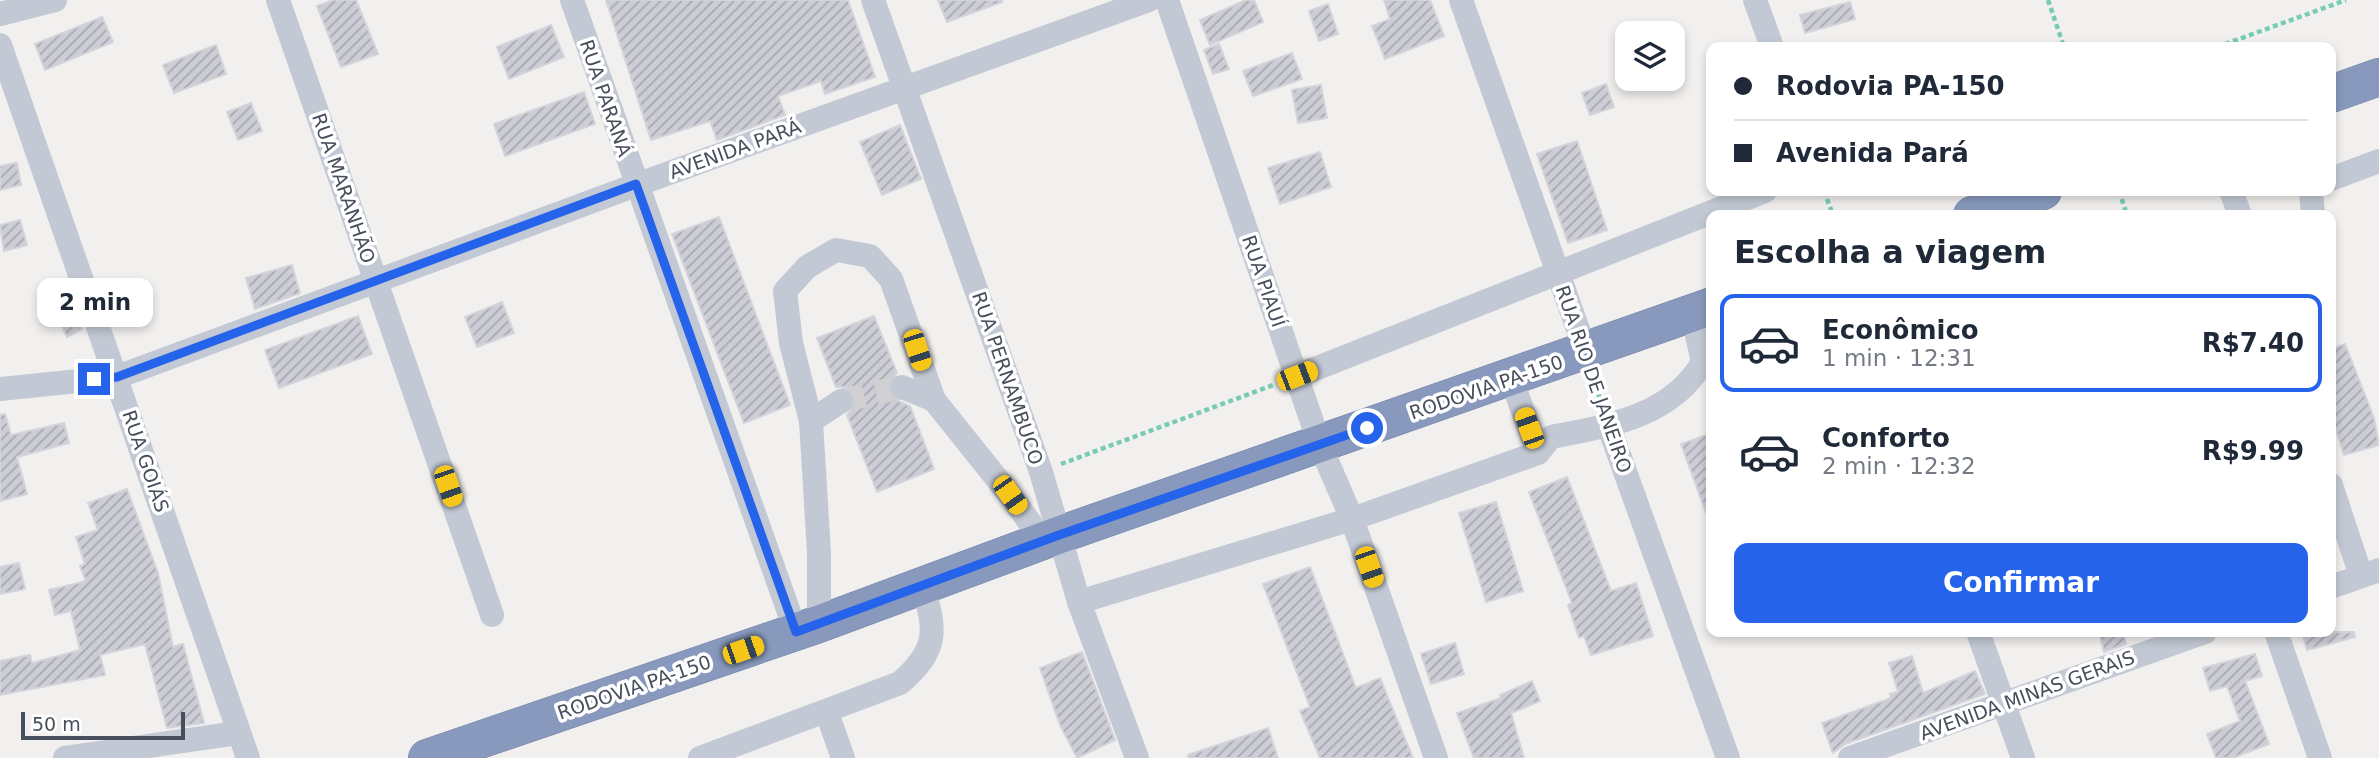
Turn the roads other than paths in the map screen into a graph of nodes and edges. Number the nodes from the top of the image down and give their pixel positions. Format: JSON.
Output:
{"nodes":[{"id":1,"x":55,"y":0,"type":"edge"},
{"id":2,"x":278,"y":0,"type":"edge"},
{"id":3,"x":572,"y":0,"type":"edge"},
{"id":4,"x":873,"y":0,"type":"edge"},
{"id":5,"x":1149,"y":0,"type":"edge"},
{"id":6,"x":1167,"y":0,"type":"edge"},
{"id":7,"x":1461,"y":0,"type":"edge"},
{"id":8,"x":1755,"y":0,"type":"edge"},
{"id":9,"x":10,"y":8,"type":"edge"},
{"id":10,"x":1770,"y":42,"type":"edge"},
{"id":11,"x":0,"y":45,"type":"edge"},
{"id":12,"x":2379,"y":76,"type":"edge"},
{"id":13,"x":905,"y":87,"type":"junction"},
{"id":14,"x":2336,"y":92,"type":"edge"},
{"id":15,"x":2379,"y":161,"type":"edge"},
{"id":16,"x":2336,"y":177,"type":"edge"},
{"id":17,"x":636,"y":184,"type":"junction"},
{"id":18,"x":1752,"y":196,"type":"edge"},
{"id":19,"x":2028,"y":196,"type":"edge"},
{"id":20,"x":1716,"y":210,"type":"edge"},
{"id":21,"x":1987,"y":210,"type":"edge"},
{"id":22,"x":1706,"y":214,"type":"edge"},
{"id":23,"x":1558,"y":272,"type":"junction"},
{"id":24,"x":376,"y":281,"type":"junction"},
{"id":25,"x":1702,"y":310,"type":"edge"},
{"id":26,"x":1586,"y":352,"type":"junction"},
{"id":27,"x":1297,"y":376,"type":"junction"},
{"id":28,"x":117,"y":377,"type":"junction"},
{"id":29,"x":1511,"y":378,"type":"junction"},
{"id":30,"x":902,"y":387,"type":"tunnel mouth"},
{"id":31,"x":0,"y":389,"type":"edge"},
{"id":32,"x":934,"y":400,"type":"junction"},
{"id":33,"x":841,"y":401,"type":"tunnel mouth"},
{"id":34,"x":811,"y":421,"type":"junction"},
{"id":35,"x":1609,"y":428,"type":"junction"},
{"id":36,"x":1320,"y":445,"type":"junction"},
{"id":37,"x":1538,"y":453,"type":"junction"},
{"id":38,"x":2336,"y":496,"type":"edge"},
{"id":39,"x":1352,"y":519,"type":"junction"},
{"id":40,"x":1051,"y":538,"type":"junction"},
{"id":41,"x":2370,"y":573,"type":"edge"},
{"id":42,"x":922,"y":585,"type":"junction"},
{"id":43,"x":2336,"y":585,"type":"edge"},
{"id":44,"x":1080,"y":601,"type":"junction"},
{"id":45,"x":492,"y":615,"type":"dead end"},
{"id":46,"x":807,"y":628,"type":"junction"},
{"id":47,"x":1980,"y":637,"type":"edge"},
{"id":48,"x":2191,"y":637,"type":"edge"},
{"id":49,"x":2278,"y":637,"type":"edge"},
{"id":50,"x":2003,"y":703,"type":"junction"},
{"id":51,"x":827,"y":713,"type":"junction"},
{"id":52,"x":238,"y":733,"type":"junction"},
{"id":53,"x":482,"y":749,"type":"edge"},
{"id":54,"x":65,"y":758,"type":"edge"},
{"id":55,"x":248,"y":758,"type":"edge"},
{"id":56,"x":427,"y":758,"type":"edge"},
{"id":57,"x":700,"y":758,"type":"edge"},
{"id":58,"x":844,"y":758,"type":"edge"},
{"id":59,"x":1137,"y":758,"type":"edge"},
{"id":60,"x":1436,"y":758,"type":"edge"},
{"id":61,"x":1728,"y":758,"type":"edge"},
{"id":62,"x":1850,"y":758,"type":"edge"},
{"id":63,"x":2023,"y":758,"type":"edge"},
{"id":64,"x":2320,"y":758,"type":"edge"}],
"edges":[{"from":1,"to":9,"type":"street"},
{"from":2,"to":24,"type":"street","name":"RUA MARANHÃO"},
{"from":3,"to":17,"type":"street","name":"RUA PARANÁ"},
{"from":4,"to":13,"type":"street","name":"RUA PERNAMBUCO"},
{"from":5,"to":13,"type":"street","name":"AVENIDA PARÁ"},
{"from":6,"to":27,"type":"street","name":"RUA PIAUÍ"},
{"from":7,"to":23,"type":"street","name":"RUA RIO DE JANEIRO"},
{"from":8,"to":10,"type":"street"},
{"from":11,"to":28,"type":"street","name":"RUA GOIÁS"},
{"from":12,"to":14,"type":"highway"},
{"from":13,"to":17,"type":"street","name":"AVENIDA PARÁ"},
{"from":13,"to":40,"type":"street","name":"RUA PERNAMBUCO"},
{"from":15,"to":16,"type":"street"},
{"from":17,"to":24,"type":"street","name":"AVENIDA PARÁ"},
{"from":17,"to":46,"type":"street","name":"RUA PARANÁ"},
{"from":18,"to":20,"type":"street"},
{"from":19,"to":21,"type":"highway"},
{"from":22,"to":23,"type":"street"},
{"from":23,"to":26,"type":"street","name":"RUA RIO DE JANEIRO"},
{"from":23,"to":27,"type":"street"},
{"from":24,"to":28,"type":"street","name":"AVENIDA PARÁ"},
{"from":24,"to":45,"type":"street","name":"RUA MARANHÃO"},
{"from":25,"to":26,"type":"highway","name":"RODOVIA PA-150"},
{"from":25,"to":35,"type":"street"},
{"from":26,"to":29,"type":"highway","name":"RODOVIA PA-150"},
{"from":27,"to":36,"type":"street","name":"RUA PIAUÍ"},
{"from":28,"to":31,"type":"street","name":"AVENIDA PARÁ"},
{"from":28,"to":52,"type":"street","name":"RUA GOIÁS"},
{"from":29,"to":36,"type":"highway","name":"RODOVIA PA-150"},
{"from":29,"to":37,"type":"street"},
{"from":30,"to":32,"type":"street"},
{"from":32,"to":34,"type":"street"},
{"from":32,"to":40,"type":"street"},
{"from":33,"to":34,"type":"street"},
{"from":34,"to":46,"type":"street"},
{"from":35,"to":37,"type":"street"},
{"from":35,"to":61,"type":"street","name":"RUA RIO DE JANEIRO"},
{"from":36,"to":39,"type":"street","name":"RUA PIAUÍ"},
{"from":36,"to":40,"type":"highway","name":"RODOVIA PA-150"},
{"from":37,"to":39,"type":"street"},
{"from":38,"to":41,"type":"street"},
{"from":39,"to":44,"type":"street"},
{"from":39,"to":60,"type":"street","name":"RUA PIAUÍ"},
{"from":40,"to":42,"type":"highway","name":"RODOVIA PA-150"},
{"from":40,"to":44,"type":"street","name":"RUA PERNAMBUCO"},
{"from":41,"to":43,"type":"street"},
{"from":42,"to":46,"type":"highway","name":"RODOVIA PA-150"},
{"from":42,"to":51,"type":"street"},
{"from":44,"to":59,"type":"street","name":"RUA PERNAMBUCO"},
{"from":46,"to":53,"type":"highway","name":"RODOVIA PA-150"},
{"from":47,"to":50,"type":"street"},
{"from":48,"to":50,"type":"street","name":"AVENIDA MINAS GERAIS"},
{"from":49,"to":64,"type":"street"},
{"from":50,"to":62,"type":"street","name":"AVENIDA MINAS GERAIS"},
{"from":50,"to":63,"type":"street"},
{"from":51,"to":57,"type":"street"},
{"from":51,"to":58,"type":"street"},
{"from":52,"to":54,"type":"street"},
{"from":52,"to":55,"type":"street","name":"RUA GOIÁS"},
{"from":53,"to":56,"type":"highway","name":"RODOVIA PA-150"}]}
